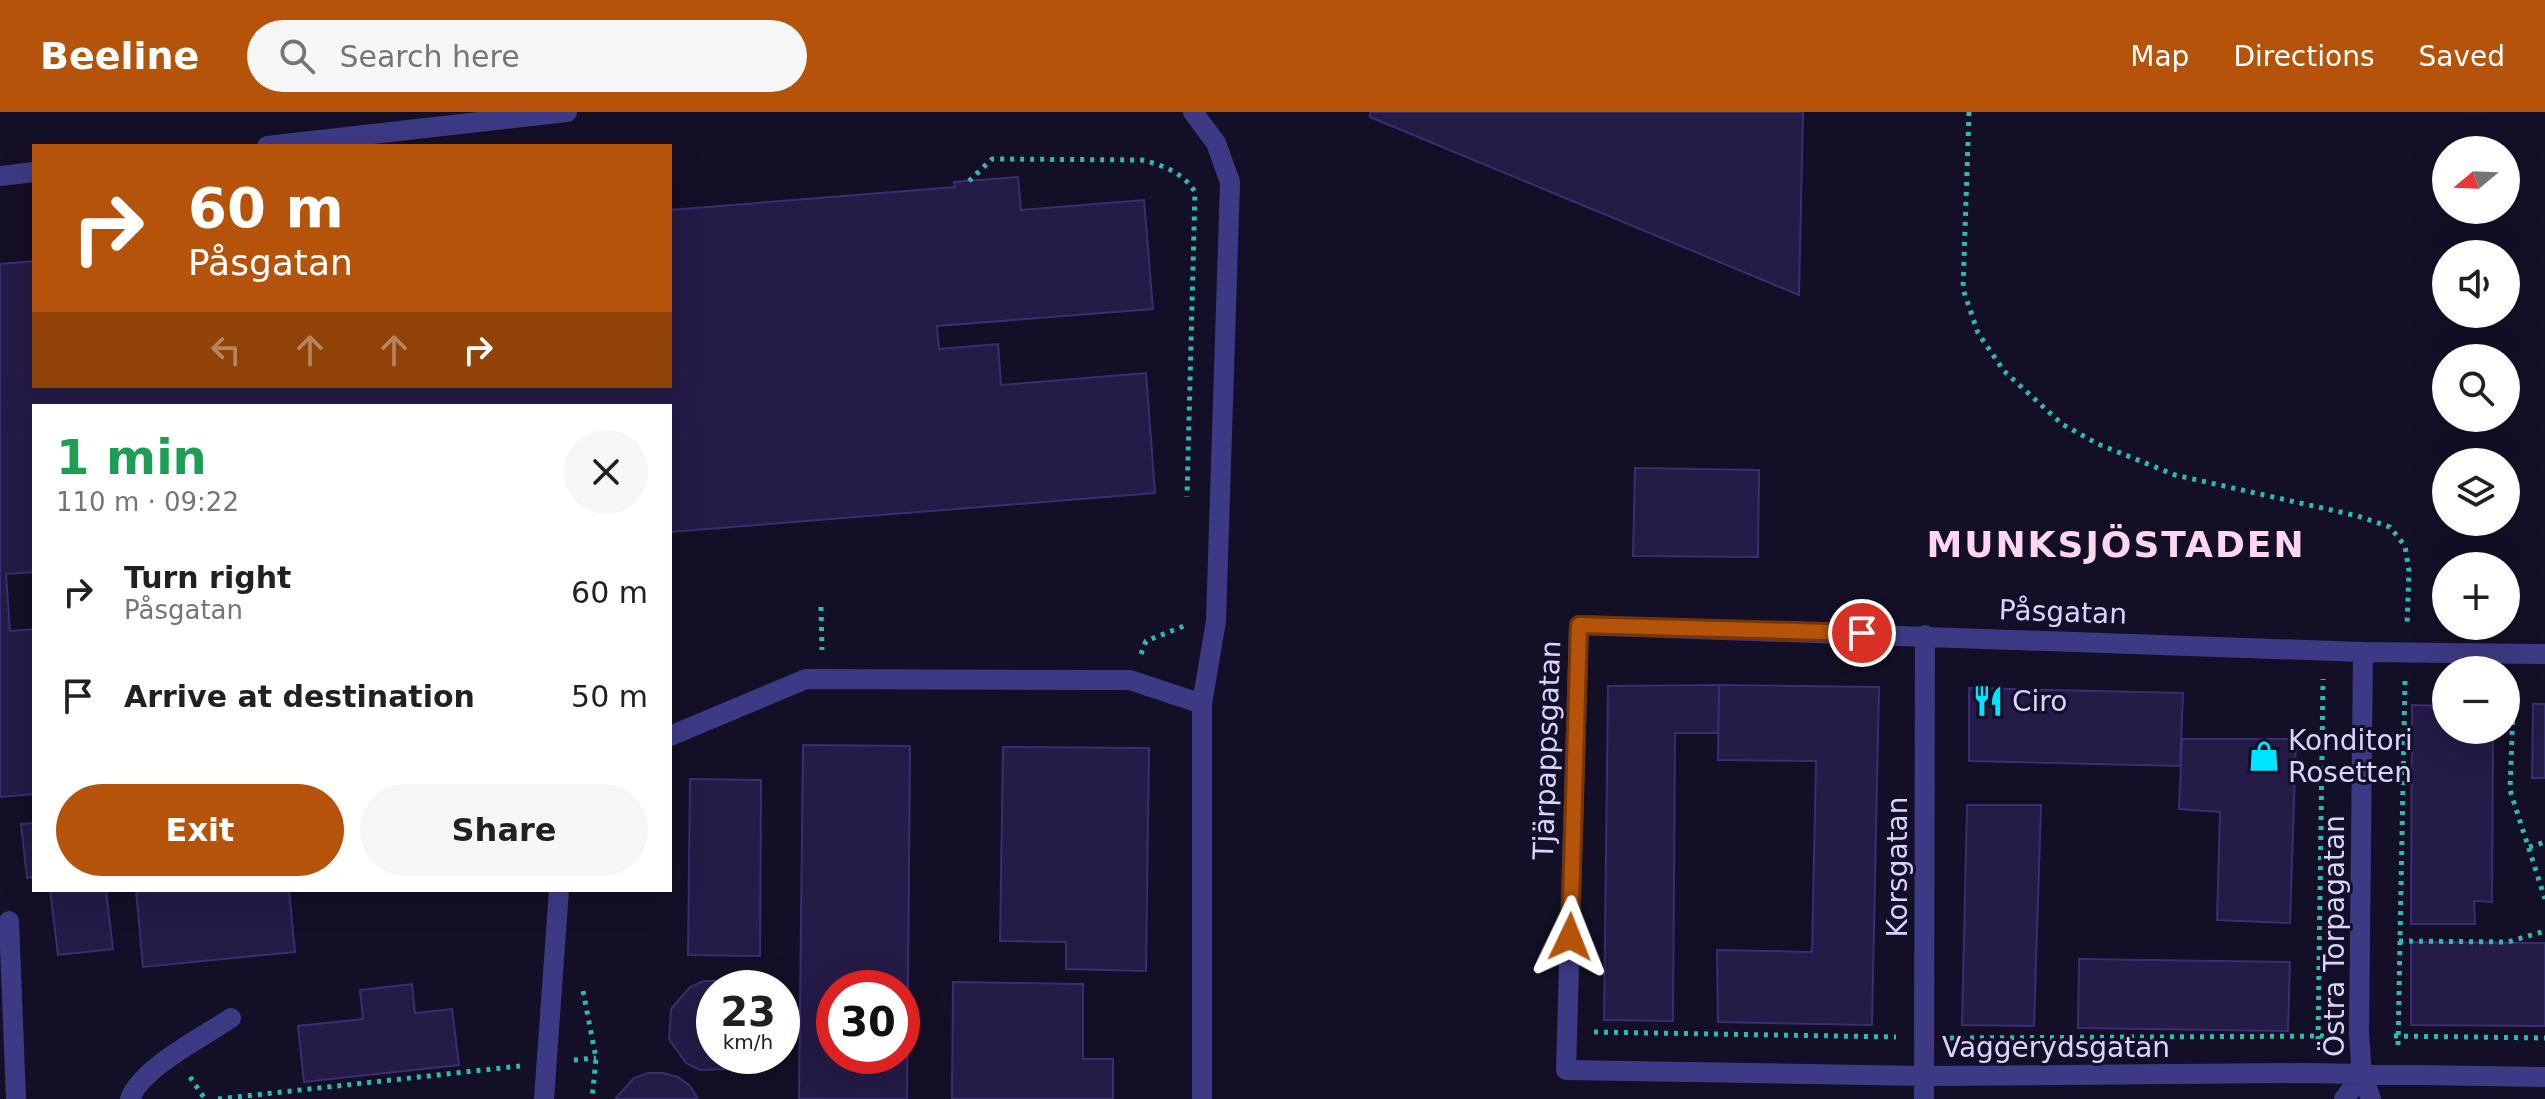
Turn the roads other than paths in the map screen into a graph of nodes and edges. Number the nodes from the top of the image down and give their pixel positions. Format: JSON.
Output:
{"nodes":[{"id":1,"x":567,"y":112,"type":"edge"},
{"id":2,"x":1193,"y":112,"type":"edge"},
{"id":3,"x":285,"y":144,"type":"edge"},
{"id":4,"x":32,"y":172,"type":"edge"},
{"id":5,"x":0,"y":176,"type":"edge"},
{"id":6,"x":1579,"y":625,"type":"joint"},
{"id":7,"x":1925,"y":635,"type":"junction"},
{"id":8,"x":2363,"y":652,"type":"junction"},
{"id":9,"x":2545,"y":654,"type":"edge"},
{"id":10,"x":1202,"y":704,"type":"junction"},
{"id":11,"x":672,"y":735,"type":"edge"},
{"id":12,"x":559,"y":892,"type":"edge"},
{"id":13,"x":9,"y":921,"type":"dead end"},
{"id":14,"x":231,"y":1018,"type":"dead end"},
{"id":15,"x":1566,"y":1070,"type":"joint"},
{"id":16,"x":2362,"y":1075,"type":"junction"},
{"id":17,"x":1925,"y":1076,"type":"junction"},
{"id":18,"x":2545,"y":1077,"type":"edge"},
{"id":19,"x":16,"y":1099,"type":"edge"},
{"id":20,"x":130,"y":1099,"type":"edge"},
{"id":21,"x":544,"y":1099,"type":"edge"},
{"id":22,"x":1202,"y":1099,"type":"edge"},
{"id":23,"x":1924,"y":1099,"type":"edge"},
{"id":24,"x":2344,"y":1099,"type":"edge"},
{"id":25,"x":2371,"y":1099,"type":"edge"}],
"edges":[{"from":1,"to":3,"type":"street"},
{"from":2,"to":10,"type":"street"},
{"from":4,"to":5,"type":"street"},
{"from":6,"to":7,"type":"street","name":"Påsgatan"},
{"from":6,"to":15,"type":"street","name":"Tjärpappsgatan"},
{"from":7,"to":8,"type":"street","name":"Påsgatan"},
{"from":7,"to":17,"type":"street","name":"Korsgatan"},
{"from":8,"to":9,"type":"street","name":"Påsgatan"},
{"from":8,"to":16,"type":"street","name":"Östra Torpagatan"},
{"from":10,"to":11,"type":"street"},
{"from":10,"to":22,"type":"street"},
{"from":12,"to":21,"type":"street"},
{"from":13,"to":19,"type":"street"},
{"from":14,"to":20,"type":"street"},
{"from":15,"to":17,"type":"street","name":"Vaggerydsgatan"},
{"from":16,"to":17,"type":"street","name":"Vaggerydsgatan"},
{"from":16,"to":18,"type":"street","name":"Vaggerydsgatan"},
{"from":16,"to":24,"type":"street","name":"Östra Torpagatan"},
{"from":16,"to":25,"type":"street","name":"Östra Torpagatan"},
{"from":17,"to":23,"type":"street","name":"Korsgatan"}]}
